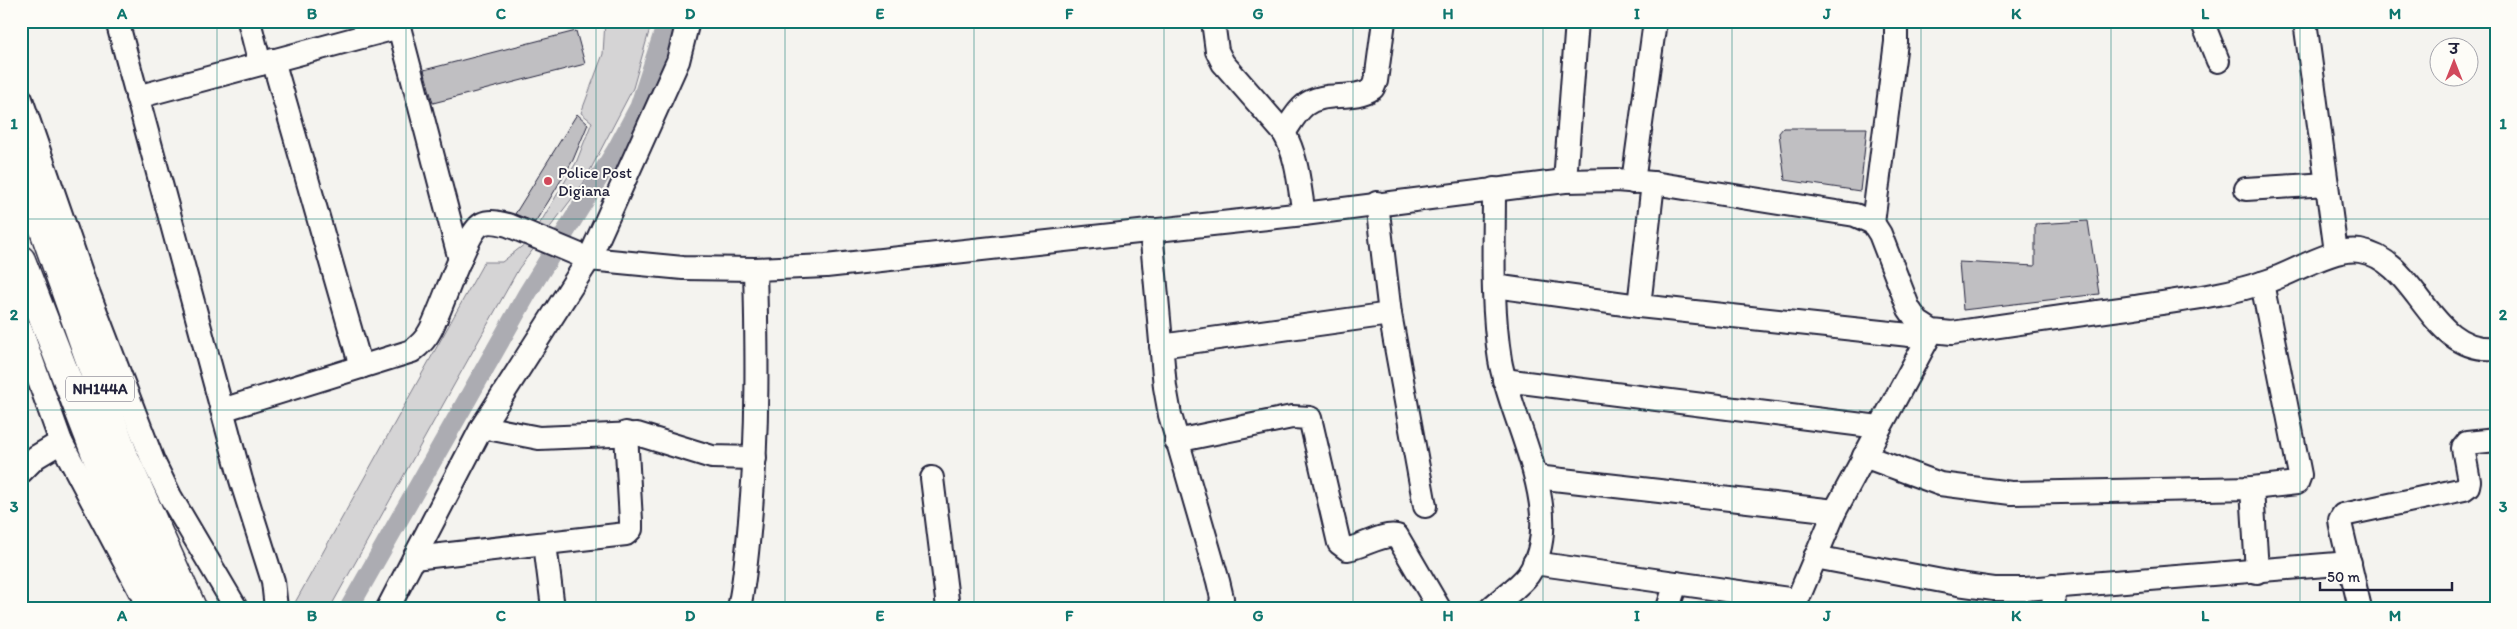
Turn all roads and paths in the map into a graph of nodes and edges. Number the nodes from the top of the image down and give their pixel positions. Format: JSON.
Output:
{"nodes":[{"id":1,"x":117,"y":21,"type":"edge"},
{"id":2,"x":249,"y":21,"type":"edge"},
{"id":3,"x":688,"y":21,"type":"edge"},
{"id":4,"x":1214,"y":21,"type":"edge"},
{"id":5,"x":1384,"y":21,"type":"edge"},
{"id":6,"x":1577,"y":21,"type":"edge"},
{"id":7,"x":1655,"y":21,"type":"edge"},
{"id":8,"x":1896,"y":21,"type":"edge"},
{"id":9,"x":2202,"y":21,"type":"edge"},
{"id":10,"x":2305,"y":21,"type":"edge"},
{"id":11,"x":398,"y":24,"type":"edge"},
{"id":12,"x":2218,"y":61,"type":"dead end"},
{"id":13,"x":266,"y":62,"type":"junction"},
{"id":14,"x":137,"y":97,"type":"junction"},
{"id":15,"x":21,"y":99,"type":"edge"},
{"id":16,"x":1284,"y":133,"type":"junction"},
{"id":17,"x":21,"y":165,"type":"edge"},
{"id":18,"x":1565,"y":181,"type":"junction"},
{"id":19,"x":1643,"y":182,"type":"junction"},
{"id":20,"x":2327,"y":184,"type":"junction"},
{"id":21,"x":2246,"y":189,"type":"dead end"},
{"id":22,"x":1494,"y":190,"type":"junction"},
{"id":23,"x":1377,"y":203,"type":"junction"},
{"id":24,"x":1304,"y":214,"type":"junction"},
{"id":25,"x":1873,"y":223,"type":"junction"},
{"id":26,"x":1151,"y":230,"type":"junction"},
{"id":27,"x":2336,"y":252,"type":"junction"},
{"id":28,"x":589,"y":259,"type":"junction"},
{"id":29,"x":21,"y":260,"type":"edge"},
{"id":30,"x":460,"y":260,"type":"junction"},
{"id":31,"x":756,"y":269,"type":"junction"},
{"id":32,"x":2262,"y":283,"type":"junction"},
{"id":33,"x":1494,"y":286,"type":"junction"},
{"id":34,"x":1639,"y":306,"type":"junction"},
{"id":35,"x":1390,"y":314,"type":"junction"},
{"id":36,"x":21,"y":330,"type":"edge"},
{"id":37,"x":1930,"y":334,"type":"junction"},
{"id":38,"x":1161,"y":346,"type":"junction"},
{"id":39,"x":2496,"y":348,"type":"edge"},
{"id":40,"x":361,"y":367,"type":"junction"},
{"id":41,"x":1504,"y":380,"type":"junction"},
{"id":42,"x":222,"y":410,"type":"junction"},
{"id":43,"x":482,"y":427,"type":"junction"},
{"id":44,"x":1879,"y":427,"type":"junction"},
{"id":45,"x":626,"y":433,"type":"junction"},
{"id":46,"x":2496,"y":440,"type":"edge"},
{"id":47,"x":1176,"y":441,"type":"junction"},
{"id":48,"x":61,"y":442,"type":"junction"},
{"id":49,"x":1864,"y":456,"type":"junction"},
{"id":50,"x":755,"y":458,"type":"junction"},
{"id":51,"x":21,"y":472,"type":"edge"},
{"id":52,"x":1536,"y":477,"type":"junction"},
{"id":53,"x":932,"y":478,"type":"dead end"},
{"id":54,"x":2252,"y":488,"type":"junction"},
{"id":55,"x":1425,"y":506,"type":"dead end"},
{"id":56,"x":1835,"y":511,"type":"junction"},
{"id":57,"x":545,"y":544,"type":"junction"},
{"id":58,"x":1815,"y":557,"type":"junction"},
{"id":59,"x":414,"y":558,"type":"junction"},
{"id":60,"x":1534,"y":563,"type":"junction"},
{"id":61,"x":2350,"y":564,"type":"junction"},
{"id":62,"x":2257,"y":572,"type":"junction"},
{"id":63,"x":1676,"y":583,"type":"junction"},
{"id":64,"x":2054,"y":597,"type":"edge"},
{"id":65,"x":1795,"y":604,"type":"edge"},
{"id":66,"x":149,"y":608,"type":"edge"},
{"id":67,"x":171,"y":608,"type":"edge"},
{"id":68,"x":192,"y":608,"type":"edge"},
{"id":69,"x":236,"y":608,"type":"edge"},
{"id":70,"x":276,"y":608,"type":"edge"},
{"id":71,"x":388,"y":608,"type":"edge"},
{"id":72,"x":553,"y":608,"type":"edge"},
{"id":73,"x":739,"y":608,"type":"edge"},
{"id":74,"x":948,"y":608,"type":"edge"},
{"id":75,"x":1220,"y":608,"type":"edge"},
{"id":76,"x":1439,"y":608,"type":"edge"},
{"id":77,"x":1491,"y":608,"type":"edge"},
{"id":78,"x":1668,"y":608,"type":"edge"},
{"id":79,"x":2360,"y":608,"type":"edge"}],
"edges":[{"from":1,"to":14,"type":"street"},
{"from":2,"to":13,"type":"street"},
{"from":3,"to":28,"type":"street"},
{"from":4,"to":16,"type":"street"},
{"from":5,"to":16,"type":"street"},
{"from":6,"to":18,"type":"street"},
{"from":7,"to":19,"type":"street"},
{"from":8,"to":25,"type":"street"},
{"from":9,"to":12,"type":"street"},
{"from":10,"to":20,"type":"street"},
{"from":11,"to":13,"type":"street"},
{"from":11,"to":30,"type":"street"},
{"from":13,"to":14,"type":"street"},
{"from":13,"to":40,"type":"street"},
{"from":14,"to":42,"type":"street"},
{"from":15,"to":69,"type":"street"},
{"from":16,"to":24,"type":"street"},
{"from":17,"to":68,"type":"highway","number":"NH144A"},
{"from":18,"to":19,"type":"street"},
{"from":18,"to":22,"type":"street"},
{"from":19,"to":25,"type":"street"},
{"from":19,"to":34,"type":"street"},
{"from":20,"to":21,"type":"street"},
{"from":20,"to":27,"type":"street"},
{"from":22,"to":23,"type":"street"},
{"from":22,"to":33,"type":"street"},
{"from":23,"to":24,"type":"street"},
{"from":23,"to":35,"type":"street"},
{"from":24,"to":26,"type":"street"},
{"from":25,"to":37,"type":"street"},
{"from":26,"to":31,"type":"street"},
{"from":26,"to":38,"type":"street"},
{"from":27,"to":32,"type":"street"},
{"from":27,"to":39,"type":"street"},
{"from":28,"to":30,"type":"street"},
{"from":28,"to":31,"type":"street"},
{"from":28,"to":43,"type":"street"},
{"from":29,"to":67,"type":"highway","number":"NH144A"},
{"from":30,"to":40,"type":"street"},
{"from":31,"to":50,"type":"street"},
{"from":32,"to":37,"type":"street"},
{"from":32,"to":54,"type":"street"},
{"from":33,"to":34,"type":"street"},
{"from":33,"to":41,"type":"street"},
{"from":34,"to":37,"type":"street"},
{"from":35,"to":38,"type":"street"},
{"from":35,"to":55,"type":"street"},
{"from":36,"to":48,"type":"street"},
{"from":37,"to":44,"type":"street"},
{"from":38,"to":47,"type":"street"},
{"from":40,"to":42,"type":"street"},
{"from":41,"to":44,"type":"street"},
{"from":41,"to":52,"type":"street"},
{"from":42,"to":70,"type":"street"},
{"from":43,"to":45,"type":"street"},
{"from":43,"to":59,"type":"street"},
{"from":44,"to":49,"type":"street"},
{"from":45,"to":50,"type":"street"},
{"from":45,"to":57,"type":"street"},
{"from":46,"to":61,"type":"street"},
{"from":47,"to":75,"type":"street"},
{"from":47,"to":76,"type":"street"},
{"from":48,"to":51,"type":"street"},
{"from":48,"to":66,"type":"street"},
{"from":49,"to":54,"type":"street"},
{"from":49,"to":56,"type":"street"},
{"from":50,"to":73,"type":"street"},
{"from":52,"to":56,"type":"street"},
{"from":52,"to":60,"type":"street"},
{"from":53,"to":74,"type":"street"},
{"from":54,"to":62,"type":"street"},
{"from":56,"to":58,"type":"street"},
{"from":57,"to":59,"type":"street"},
{"from":57,"to":72,"type":"street"},
{"from":58,"to":64,"type":"street"},
{"from":58,"to":65,"type":"street"},
{"from":59,"to":71,"type":"street"},
{"from":60,"to":63,"type":"street"},
{"from":60,"to":77,"type":"street"},
{"from":61,"to":62,"type":"street"},
{"from":61,"to":79,"type":"street"},
{"from":62,"to":64,"type":"street"},
{"from":63,"to":65,"type":"street"},
{"from":63,"to":78,"type":"street"}]}
